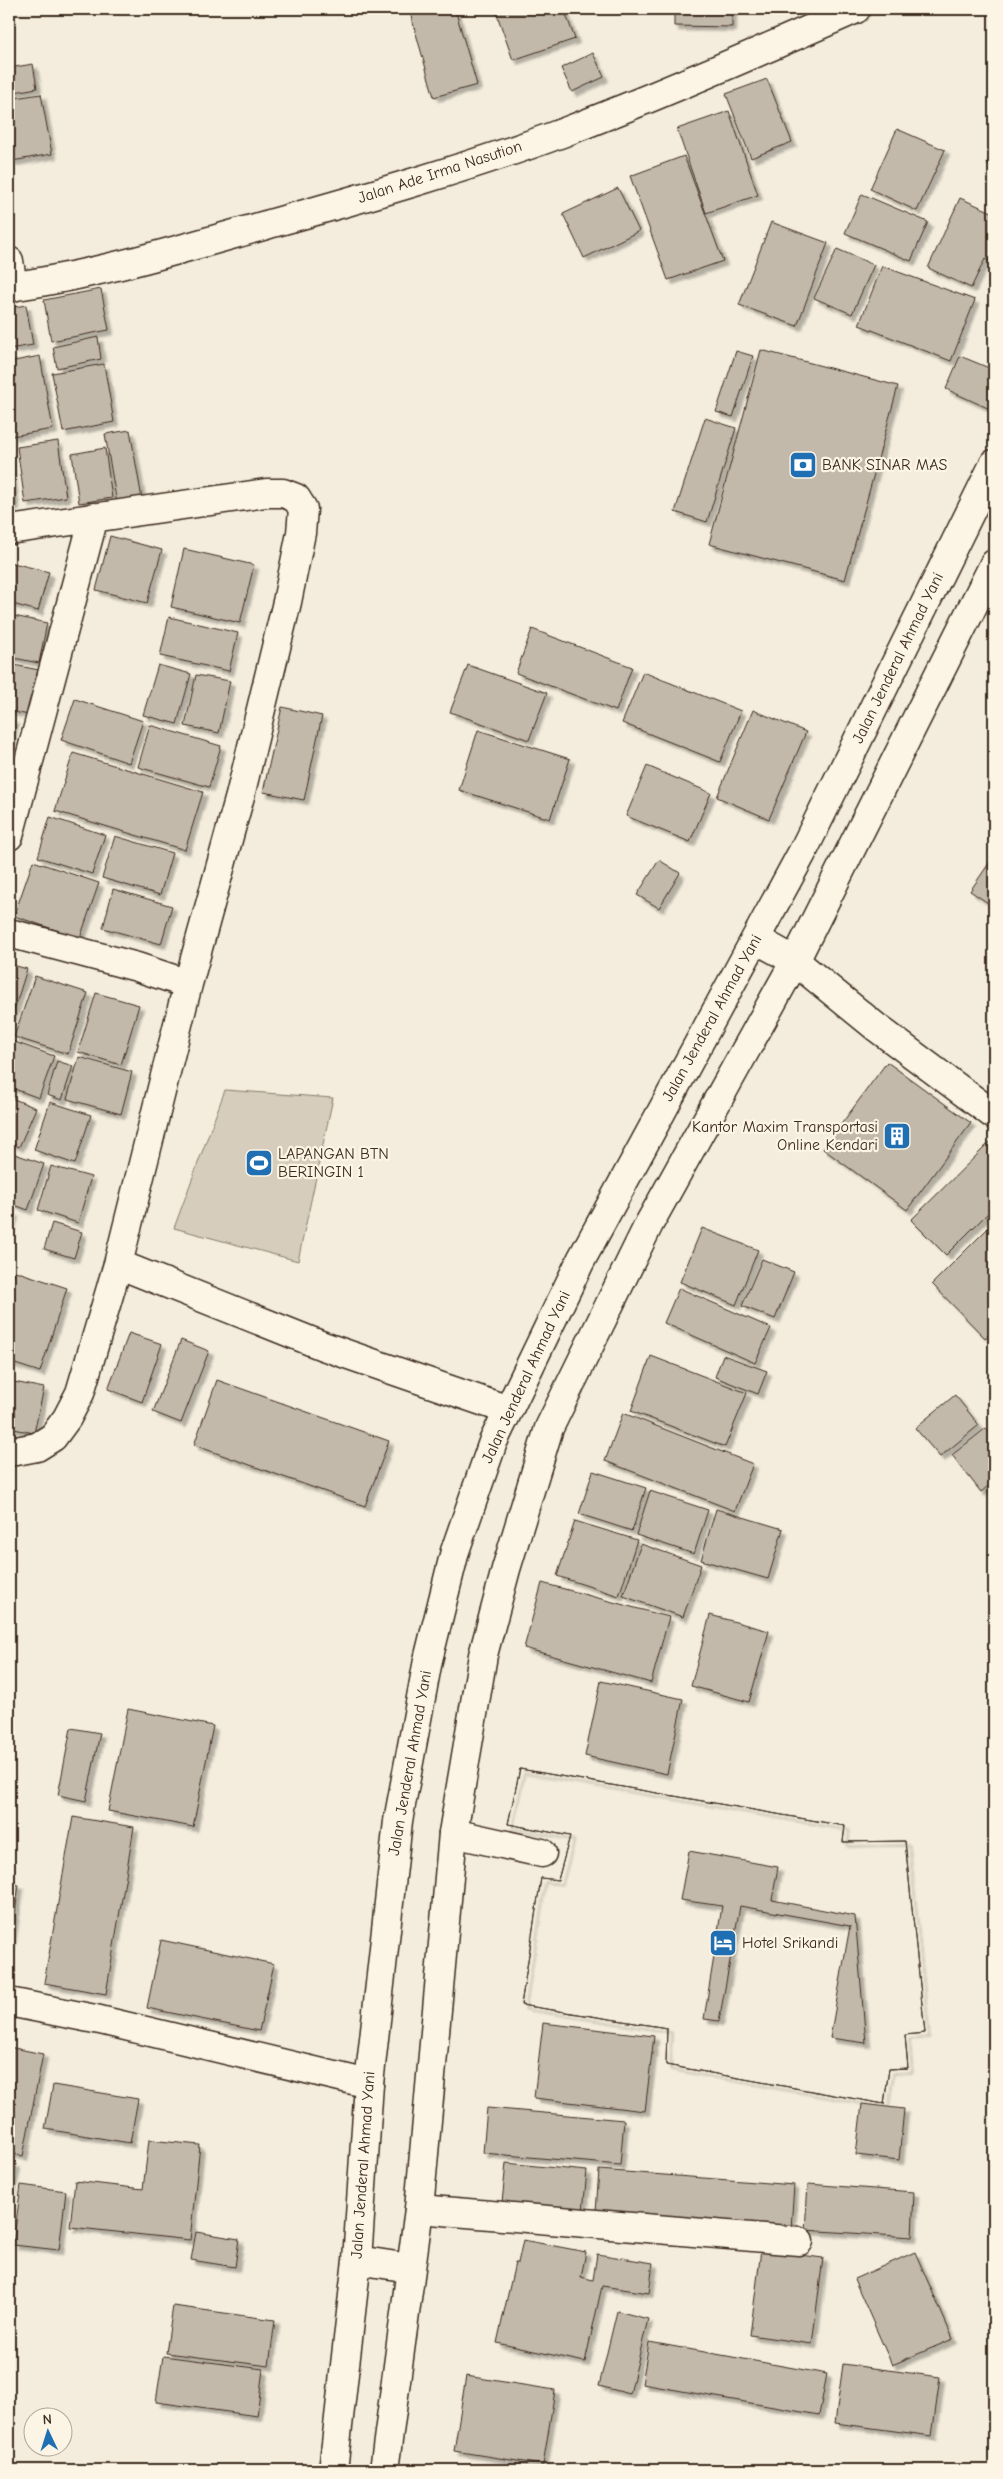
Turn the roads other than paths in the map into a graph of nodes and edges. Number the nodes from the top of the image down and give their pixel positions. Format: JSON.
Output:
{"nodes":[{"id":1,"x":856,"y":9,"type":"edge"},
{"id":2,"x":10,"y":278,"type":"edge"},
{"id":3,"x":994,"y":464,"type":"edge"},
{"id":4,"x":94,"y":517,"type":"junction"},
{"id":5,"x":9,"y":530,"type":"edge"},
{"id":6,"x":994,"y":564,"type":"edge"},
{"id":7,"x":812,"y":833,"type":"junction"},
{"id":8,"x":9,"y":836,"type":"edge"},
{"id":9,"x":851,"y":850,"type":"junction"},
{"id":10,"x":9,"y":933,"type":"edge"},
{"id":11,"x":756,"y":939,"type":"junction"},
{"id":12,"x":795,"y":961,"type":"junction"},
{"id":13,"x":188,"y":984,"type":"junction"},
{"id":14,"x":994,"y":1115,"type":"edge"},
{"id":15,"x":118,"y":1264,"type":"junction"},
{"id":16,"x":508,"y":1410,"type":"junction"},
{"id":17,"x":9,"y":1449,"type":"edge"},
{"id":18,"x":453,"y":1833,"type":"junction"},
{"id":19,"x":542,"y":1854,"type":"dead end"},
{"id":20,"x":9,"y":2002,"type":"edge"},
{"id":21,"x":369,"y":2084,"type":"junction"},
{"id":22,"x":418,"y":2209,"type":"junction"},
{"id":23,"x":799,"y":2241,"type":"dead end"},
{"id":24,"x":357,"y":2260,"type":"junction"},
{"id":25,"x":410,"y":2268,"type":"junction"},
{"id":26,"x":333,"y":2470,"type":"edge"},
{"id":27,"x":384,"y":2470,"type":"edge"}],
"edges":[{"from":1,"to":2,"type":"main road","name":"Jalan Ade Irma Nasution"},
{"from":3,"to":7,"type":"main road","name":"Jalan Jenderal Ahmad Yani"},
{"from":4,"to":5,"type":"main road"},
{"from":4,"to":8,"type":"main road"},
{"from":4,"to":13,"type":"main road"},
{"from":6,"to":9,"type":"main road"},
{"from":7,"to":9,"type":"main road"},
{"from":7,"to":11,"type":"main road","name":"Jalan Jenderal Ahmad Yani"},
{"from":9,"to":12,"type":"main road"},
{"from":10,"to":13,"type":"main road"},
{"from":11,"to":12,"type":"main road"},
{"from":11,"to":16,"type":"main road","name":"Jalan Jenderal Ahmad Yani"},
{"from":12,"to":14,"type":"main road"},
{"from":12,"to":18,"type":"main road"},
{"from":13,"to":15,"type":"main road"},
{"from":15,"to":16,"type":"main road"},
{"from":15,"to":17,"type":"main road"},
{"from":16,"to":21,"type":"main road","name":"Jalan Jenderal Ahmad Yani"},
{"from":18,"to":19,"type":"main road"},
{"from":18,"to":22,"type":"main road"},
{"from":20,"to":21,"type":"main road"},
{"from":21,"to":24,"type":"main road","name":"Jalan Jenderal Ahmad Yani"},
{"from":22,"to":23,"type":"main road"},
{"from":22,"to":25,"type":"main road"},
{"from":24,"to":25,"type":"main road"},
{"from":24,"to":26,"type":"main road","name":"Jalan Jenderal Ahmad Yani"},
{"from":25,"to":27,"type":"main road"}]}
